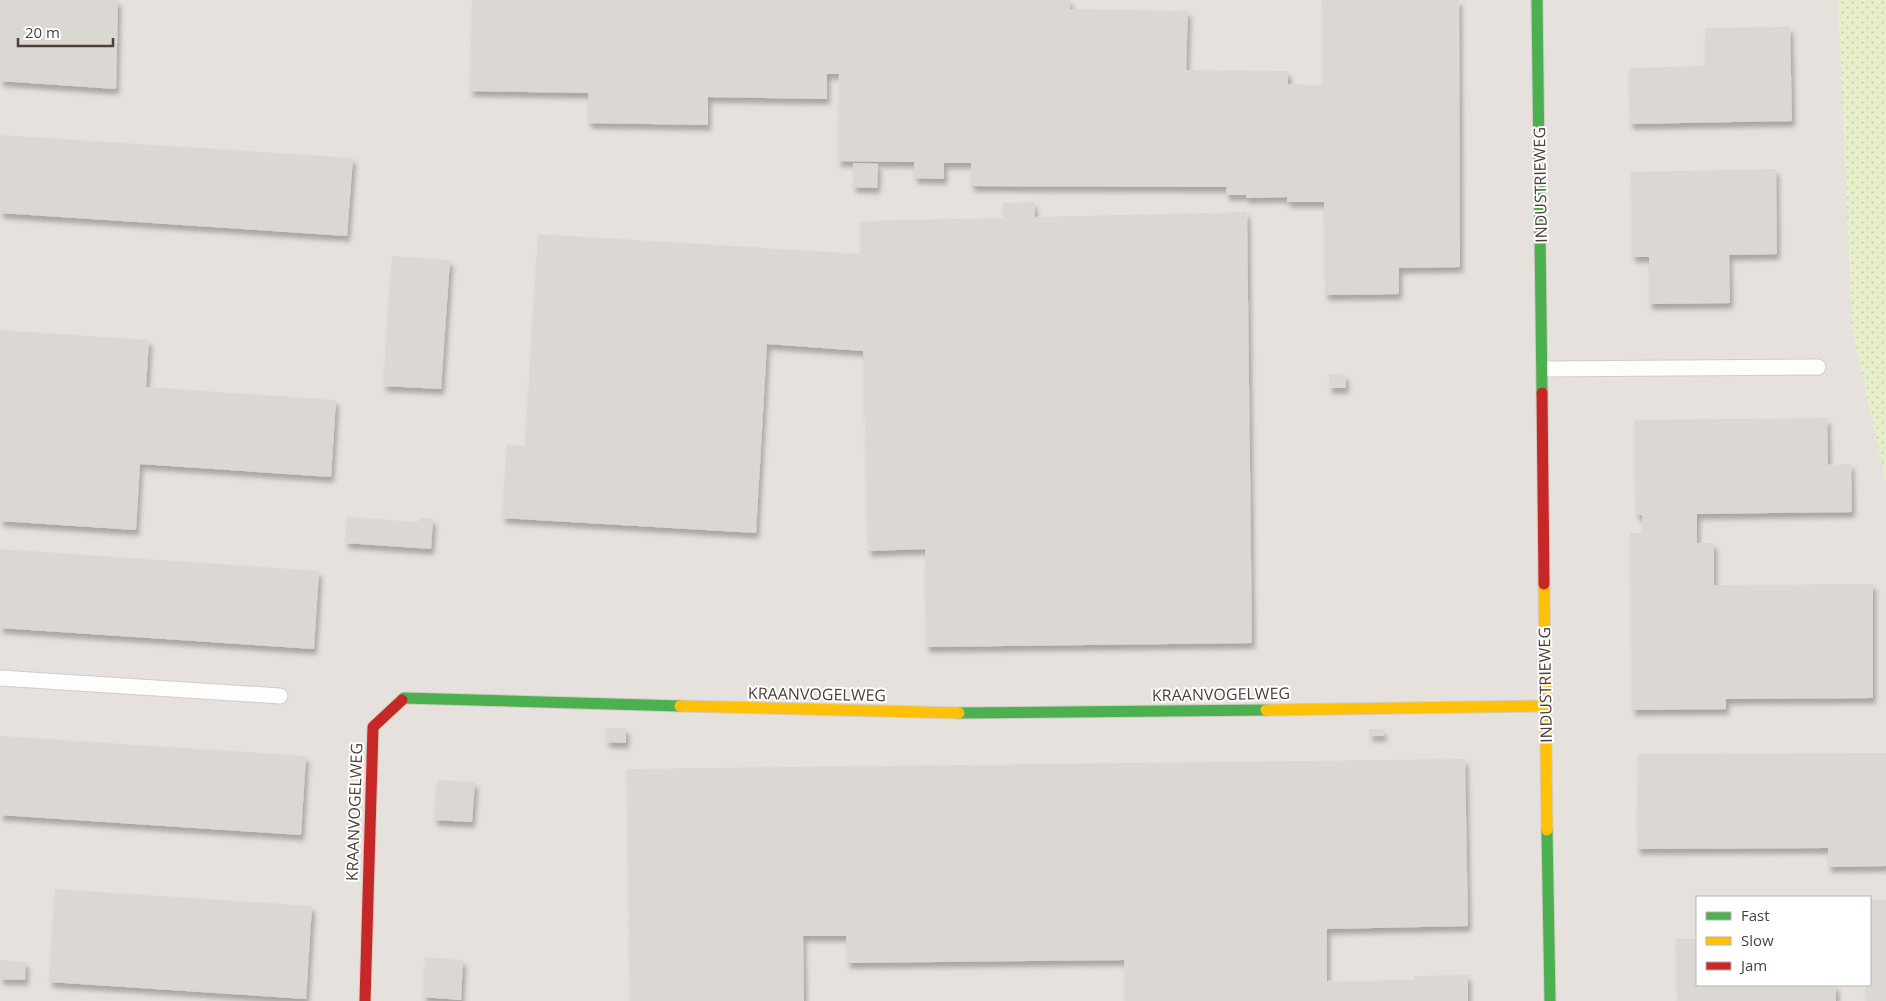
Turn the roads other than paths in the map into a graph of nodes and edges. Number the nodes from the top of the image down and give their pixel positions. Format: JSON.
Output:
{"nodes":[{"id":1,"x":1537,"y":0,"type":"edge"},
{"id":2,"x":1818,"y":368,"type":"dead end"},
{"id":3,"x":1543,"y":369,"type":"junction"},
{"id":4,"x":0,"y":678,"type":"edge"},
{"id":5,"x":280,"y":696,"type":"dead end"},
{"id":6,"x":1545,"y":706,"type":"junction"},
{"id":7,"x":365,"y":1001,"type":"edge"},
{"id":8,"x":1550,"y":1001,"type":"edge"}],
"edges":[{"from":1,"to":3,"type":"street","name":"INDUSTRIEWEG"},
{"from":2,"to":3,"type":"lane"},
{"from":3,"to":6,"type":"street","name":"INDUSTRIEWEG"},
{"from":4,"to":5,"type":"lane"},
{"from":6,"to":7,"type":"street","name":"KRAANVOGELWEG"},
{"from":6,"to":8,"type":"street","name":"INDUSTRIEWEG"}]}
